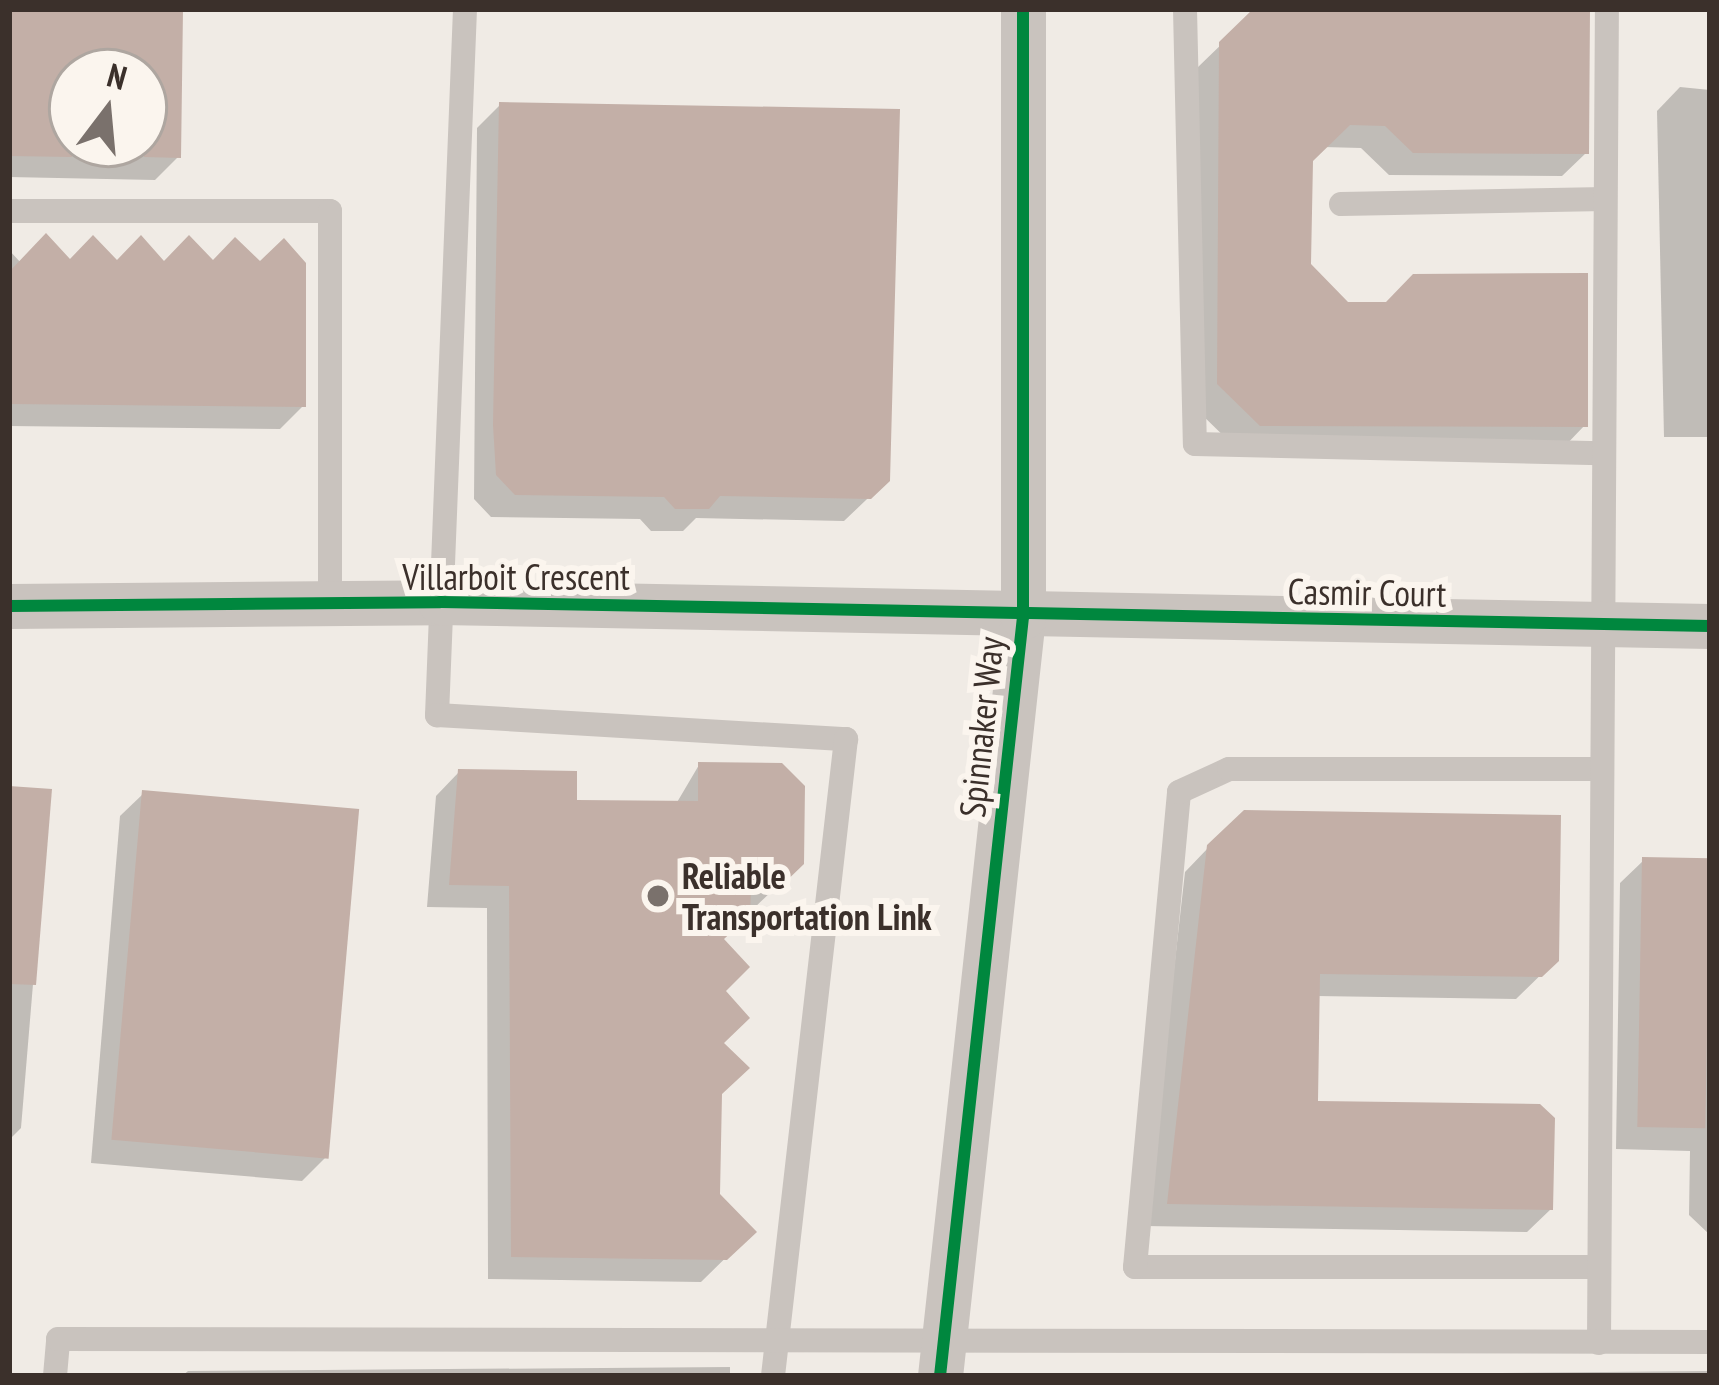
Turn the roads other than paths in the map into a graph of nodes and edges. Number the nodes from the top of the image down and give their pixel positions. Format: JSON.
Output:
{"nodes":[{"id":1,"x":465,"y":9,"type":"edge"},
{"id":2,"x":1023,"y":9,"type":"edge"},
{"id":3,"x":1185,"y":9,"type":"edge"},
{"id":4,"x":1607,"y":9,"type":"edge"},
{"id":5,"x":1605,"y":199,"type":"junction"},
{"id":6,"x":1341,"y":204,"type":"dead end"},
{"id":7,"x":9,"y":211,"type":"edge"},
{"id":8,"x":1601,"y":453,"type":"junction"},
{"id":9,"x":440,"y":602,"type":"junction"},
{"id":10,"x":9,"y":605,"type":"edge"},
{"id":11,"x":330,"y":609,"type":"junction"},
{"id":12,"x":1024,"y":617,"type":"junction"},
{"id":13,"x":1599,"y":625,"type":"junction"},
{"id":14,"x":1710,"y":626,"type":"edge"},
{"id":15,"x":1599,"y":769,"type":"junction"},
{"id":16,"x":1599,"y":1267,"type":"junction"},
{"id":17,"x":776,"y":1333,"type":"junction"},
{"id":18,"x":1599,"y":1342,"type":"junction"},
{"id":19,"x":1710,"y":1342,"type":"edge"},
{"id":20,"x":942,"y":1360,"type":"edge"},
{"id":21,"x":55,"y":1376,"type":"edge"},
{"id":22,"x":773,"y":1376,"type":"edge"}],
"edges":[{"from":1,"to":9,"type":"lane"},
{"from":2,"to":12,"type":"street","name":"Spinnaker Way"},
{"from":3,"to":8,"type":"lane"},
{"from":4,"to":5,"type":"lane"},
{"from":5,"to":6,"type":"lane"},
{"from":5,"to":8,"type":"lane"},
{"from":7,"to":11,"type":"lane"},
{"from":8,"to":13,"type":"lane"},
{"from":9,"to":11,"type":"street","name":"Villarboit Crescent"},
{"from":9,"to":12,"type":"street","name":"Villarboit Crescent"},
{"from":9,"to":17,"type":"lane"},
{"from":10,"to":11,"type":"street","name":"Villarboit Crescent"},
{"from":12,"to":13,"type":"street","name":"Casmir Court"},
{"from":12,"to":20,"type":"street","name":"Spinnaker Way"},
{"from":13,"to":14,"type":"street","name":"Casmir Court"},
{"from":13,"to":15,"type":"lane"},
{"from":15,"to":16,"type":"lane"},
{"from":15,"to":16,"type":"lane"},
{"from":16,"to":18,"type":"lane"},
{"from":17,"to":20,"type":"lane"},
{"from":17,"to":21,"type":"lane"},
{"from":17,"to":22,"type":"lane"},
{"from":18,"to":19,"type":"lane"},
{"from":18,"to":20,"type":"lane"}]}
